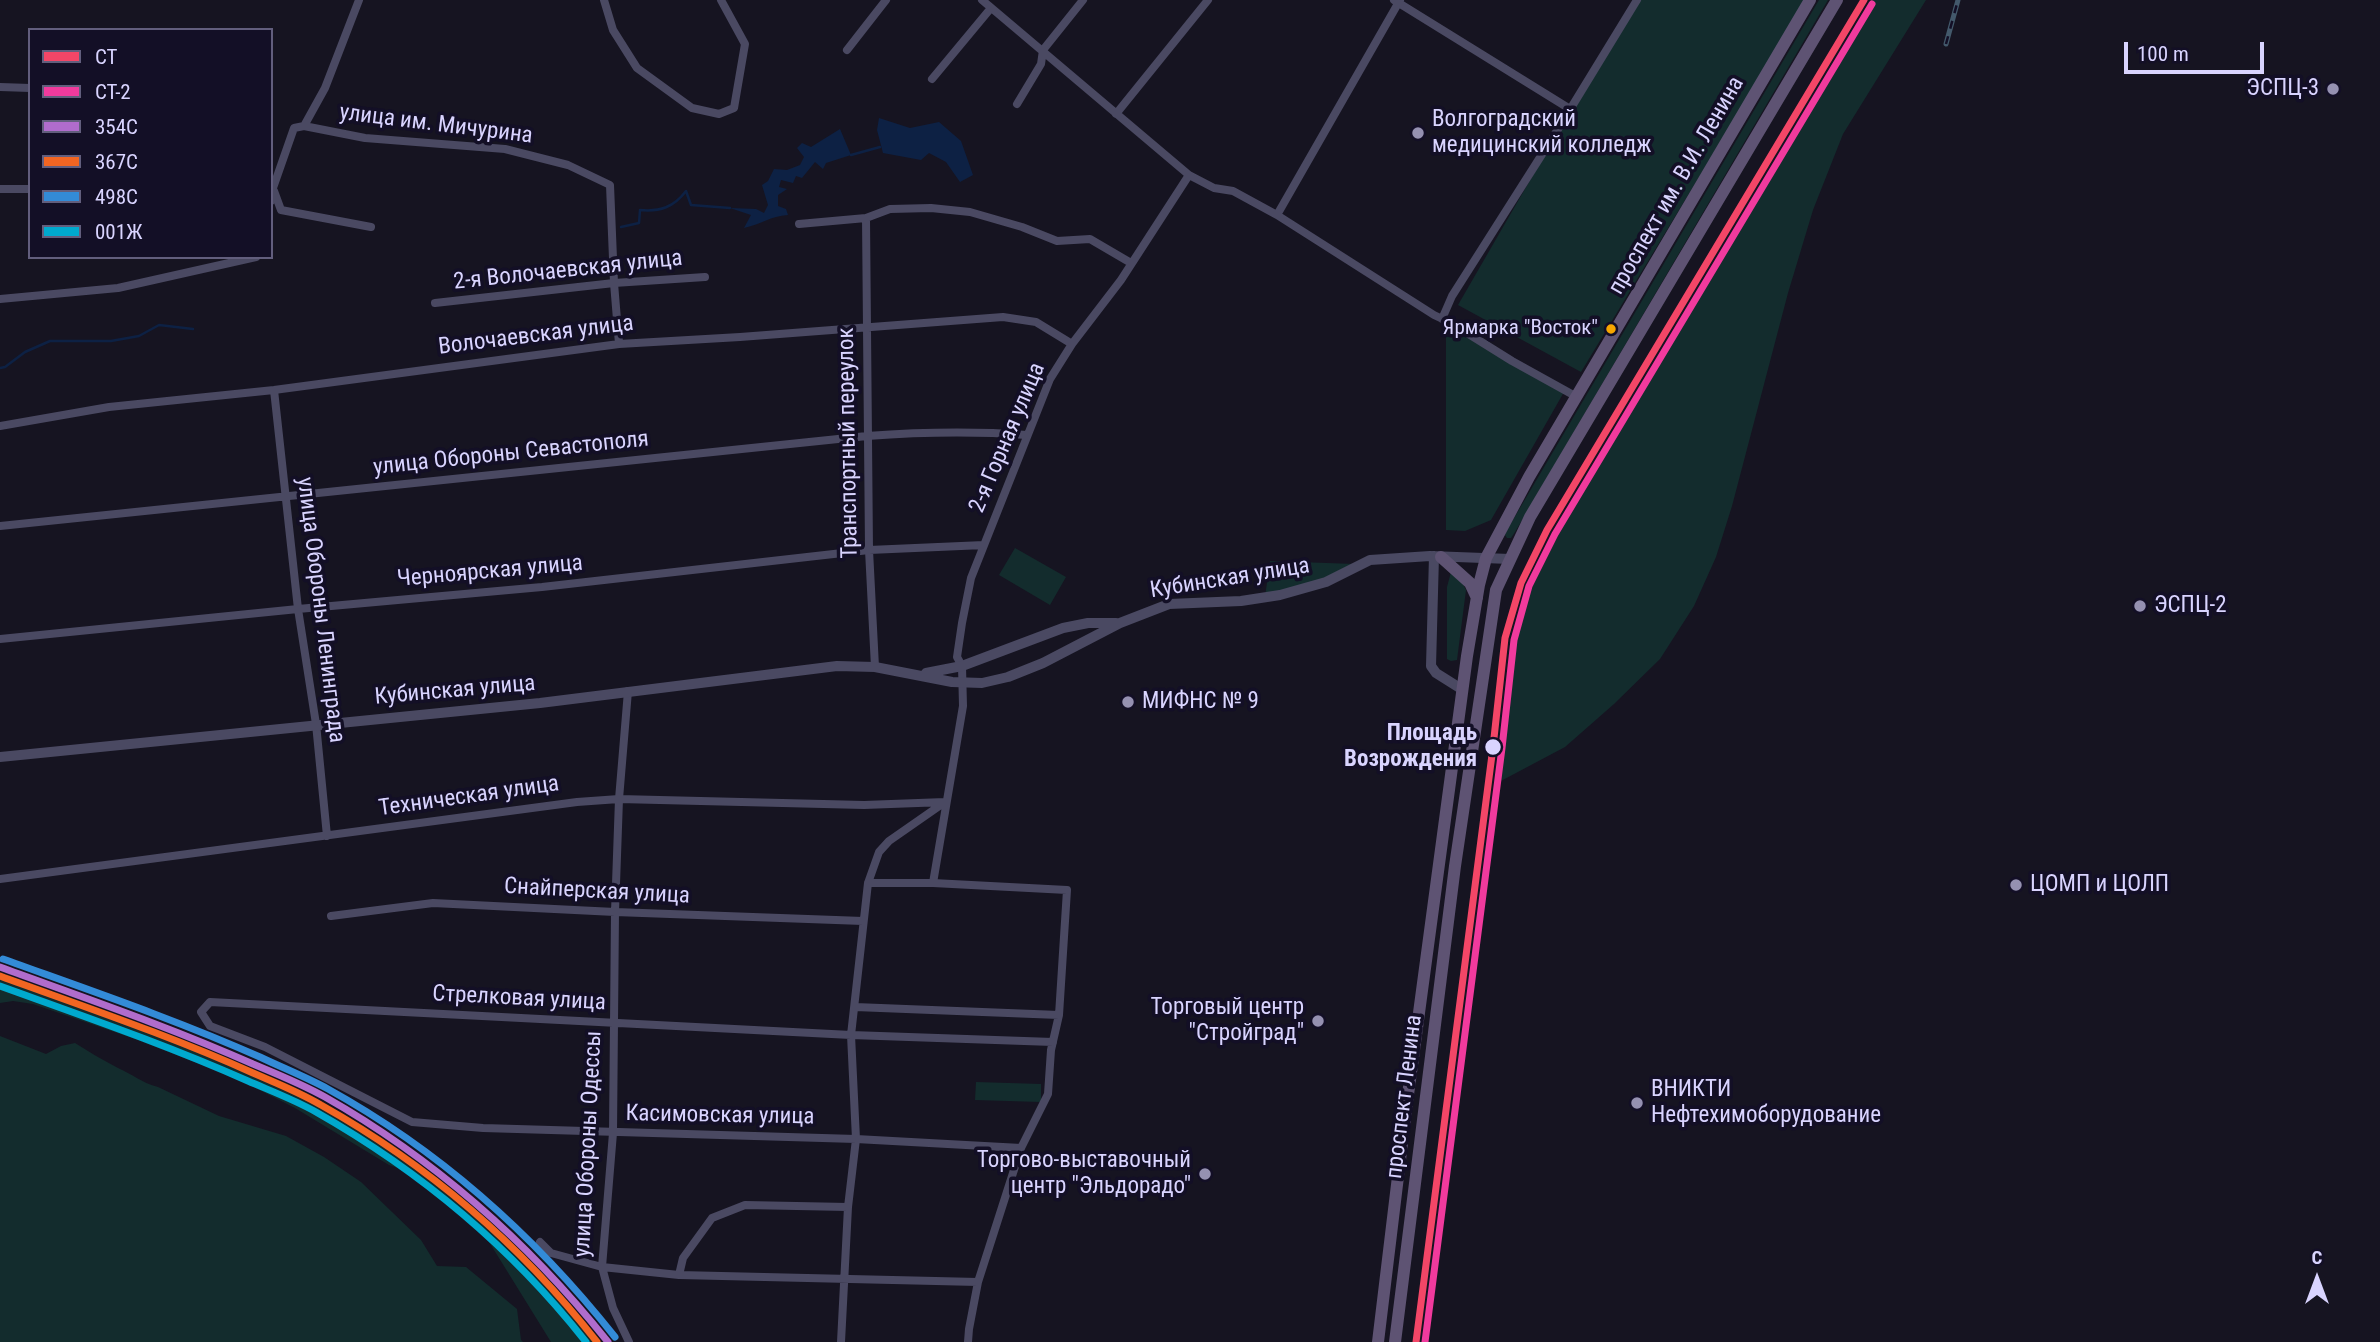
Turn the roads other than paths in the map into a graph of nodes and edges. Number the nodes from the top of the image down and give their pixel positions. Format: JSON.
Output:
{"nodes":[{"id":1,"x":359,"y":0,"type":"edge"},
{"id":2,"x":604,"y":0,"type":"edge"},
{"id":3,"x":721,"y":0,"type":"edge"},
{"id":4,"x":886,"y":0,"type":"edge"},
{"id":5,"x":982,"y":0,"type":"edge"},
{"id":6,"x":1083,"y":0,"type":"edge"},
{"id":7,"x":1208,"y":0,"type":"edge"},
{"id":8,"x":1637,"y":0,"type":"edge"},
{"id":9,"x":1810,"y":0,"type":"edge"},
{"id":10,"x":1837,"y":0,"type":"edge"},
{"id":11,"x":1398,"y":1,"type":"edge"},
{"id":12,"x":991,"y":8,"type":"junction"},
{"id":13,"x":847,"y":50,"type":"dead end"},
{"id":14,"x":1043,"y":50,"type":"junction"},
{"id":15,"x":932,"y":79,"type":"dead end"},
{"id":16,"x":0,"y":87,"type":"edge"},
{"id":17,"x":28,"y":88,"type":"edge"},
{"id":18,"x":1017,"y":104,"type":"dead end"},
{"id":19,"x":1570,"y":109,"type":"junction"},
{"id":20,"x":1116,"y":114,"type":"junction"},
{"id":21,"x":304,"y":126,"type":"junction"},
{"id":22,"x":1189,"y":175,"type":"junction"},
{"id":23,"x":273,"y":185,"type":"edge"},
{"id":24,"x":0,"y":189,"type":"edge"},
{"id":25,"x":28,"y":189,"type":"edge"},
{"id":26,"x":273,"y":190,"type":"edge"},
{"id":27,"x":1277,"y":215,"type":"junction"},
{"id":28,"x":866,"y":218,"type":"junction"},
{"id":29,"x":800,"y":224,"type":"dead end"},
{"id":30,"x":371,"y":227,"type":"dead end"},
{"id":31,"x":247,"y":259,"type":"edge"},
{"id":32,"x":1131,"y":263,"type":"junction"},
{"id":33,"x":705,"y":277,"type":"dead end"},
{"id":34,"x":614,"y":283,"type":"junction"},
{"id":35,"x":0,"y":299,"type":"edge"},
{"id":36,"x":435,"y":303,"type":"dead end"},
{"id":37,"x":1442,"y":319,"type":"junction"},
{"id":38,"x":866,"y":328,"type":"junction"},
{"id":39,"x":619,"y":344,"type":"junction"},
{"id":40,"x":1072,"y":344,"type":"junction"},
{"id":41,"x":274,"y":390,"type":"junction"},
{"id":42,"x":1577,"y":397,"type":"junction"},
{"id":43,"x":0,"y":426,"type":"edge"},
{"id":44,"x":1027,"y":435,"type":"junction"},
{"id":45,"x":867,"y":436,"type":"junction"},
{"id":46,"x":285,"y":497,"type":"junction"},
{"id":47,"x":0,"y":526,"type":"edge"},
{"id":48,"x":984,"y":545,"type":"junction"},
{"id":49,"x":869,"y":550,"type":"junction"},
{"id":50,"x":1438,"y":556,"type":"junction"},
{"id":51,"x":1486,"y":558,"type":"junction"},
{"id":52,"x":1510,"y":559,"type":"junction"},
{"id":53,"x":1477,"y":598,"type":"junction"},
{"id":54,"x":298,"y":609,"type":"junction"},
{"id":55,"x":1120,"y":623,"type":"junction"},
{"id":56,"x":0,"y":639,"type":"edge"},
{"id":57,"x":962,"y":666,"type":"junction"},
{"id":58,"x":875,"y":667,"type":"junction"},
{"id":59,"x":912,"y":675,"type":"junction"},
{"id":60,"x":963,"y":682,"type":"junction"},
{"id":61,"x":1463,"y":690,"type":"junction"},
{"id":62,"x":628,"y":691,"type":"junction"},
{"id":63,"x":316,"y":724,"type":"junction"},
{"id":64,"x":0,"y":757,"type":"edge"},
{"id":65,"x":619,"y":799,"type":"junction"},
{"id":66,"x":946,"y":802,"type":"junction"},
{"id":67,"x":327,"y":836,"type":"junction"},
{"id":68,"x":1457,"y":858,"type":"joint"},
{"id":69,"x":1438,"y":869,"type":"joint"},
{"id":70,"x":0,"y":879,"type":"edge"},
{"id":71,"x":868,"y":883,"type":"junction"},
{"id":72,"x":933,"y":883,"type":"junction"},
{"id":73,"x":615,"y":912,"type":"junction"},
{"id":74,"x":331,"y":916,"type":"dead end"},
{"id":75,"x":863,"y":921,"type":"junction"},
{"id":76,"x":855,"y":1007,"type":"junction"},
{"id":77,"x":1059,"y":1015,"type":"junction"},
{"id":78,"x":615,"y":1023,"type":"junction"},
{"id":79,"x":852,"y":1035,"type":"junction"},
{"id":80,"x":1053,"y":1042,"type":"junction"},
{"id":81,"x":265,"y":1047,"type":"joint"},
{"id":82,"x":613,"y":1133,"type":"junction"},
{"id":83,"x":856,"y":1139,"type":"junction"},
{"id":84,"x":1021,"y":1148,"type":"junction"},
{"id":85,"x":848,"y":1207,"type":"junction"},
{"id":86,"x":540,"y":1242,"type":"dead end"},
{"id":87,"x":602,"y":1268,"type":"junction"},
{"id":88,"x":678,"y":1275,"type":"junction"},
{"id":89,"x":844,"y":1279,"type":"junction"},
{"id":90,"x":978,"y":1282,"type":"junction"},
{"id":91,"x":629,"y":1342,"type":"edge"},
{"id":92,"x":841,"y":1342,"type":"edge"},
{"id":93,"x":968,"y":1342,"type":"edge"},
{"id":94,"x":1378,"y":1342,"type":"edge"},
{"id":95,"x":1395,"y":1342,"type":"edge"}],
"edges":[{"from":1,"to":21,"type":"street"},
{"from":2,"to":3,"type":"street"},
{"from":4,"to":13,"type":"street"},
{"from":5,"to":12,"type":"street"},
{"from":6,"to":14,"type":"street"},
{"from":7,"to":20,"type":"street"},
{"from":8,"to":19,"type":"street"},
{"from":9,"to":42,"type":"main road","name":"проспект им. В.И. Ленина"},
{"from":10,"to":52,"type":"main road","name":"проспект им. В.И. Ленина"},
{"from":11,"to":19,"type":"street"},
{"from":11,"to":27,"type":"street"},
{"from":12,"to":14,"type":"street"},
{"from":12,"to":15,"type":"street"},
{"from":14,"to":18,"type":"street"},
{"from":14,"to":20,"type":"street"},
{"from":16,"to":17,"type":"street"},
{"from":19,"to":37,"type":"street"},
{"from":20,"to":22,"type":"street"},
{"from":21,"to":23,"type":"street","name":"улица им. Мичурина"},
{"from":21,"to":34,"type":"street","name":"улица им. Мичурина"},
{"from":22,"to":27,"type":"street"},
{"from":22,"to":32,"type":"street","name":"2-я Горная улица"},
{"from":24,"to":25,"type":"street"},
{"from":26,"to":30,"type":"street"},
{"from":27,"to":37,"type":"street"},
{"from":28,"to":29,"type":"street"},
{"from":28,"to":32,"type":"street"},
{"from":28,"to":38,"type":"street","name":"Транспортный переулок"},
{"from":31,"to":35,"type":"street"},
{"from":32,"to":40,"type":"street","name":"2-я Горная улица"},
{"from":33,"to":34,"type":"street","name":"2-я Волочаевская улица"},
{"from":34,"to":36,"type":"street","name":"2-я Волочаевская улица"},
{"from":34,"to":39,"type":"street"},
{"from":37,"to":42,"type":"street"},
{"from":38,"to":39,"type":"street","name":"Волочаевская улица"},
{"from":38,"to":40,"type":"street","name":"Волочаевская улица"},
{"from":38,"to":45,"type":"street","name":"Транспортный переулок"},
{"from":39,"to":41,"type":"street","name":"Волочаевская улица"},
{"from":40,"to":44,"type":"street","name":"2-я Горная улица"},
{"from":41,"to":43,"type":"street","name":"Волочаевская улица"},
{"from":41,"to":46,"type":"street","name":"улица Обороны Ленинграда"},
{"from":42,"to":51,"type":"main road","name":"проспект им. В.И. Ленина"},
{"from":44,"to":45,"type":"street","name":"улица Обороны Севастополя"},
{"from":44,"to":48,"type":"street","name":"2-я Горная улица"},
{"from":45,"to":46,"type":"street","name":"улица Обороны Севастополя"},
{"from":45,"to":49,"type":"street","name":"Транспортный переулок"},
{"from":46,"to":47,"type":"street","name":"улица Обороны Севастополя"},
{"from":46,"to":54,"type":"street","name":"улица Обороны Ленинграда"},
{"from":48,"to":49,"type":"street","name":"Черноярская улица"},
{"from":48,"to":57,"type":"street","name":"2-я Горная улица"},
{"from":49,"to":54,"type":"street","name":"Черноярская улица"},
{"from":49,"to":58,"type":"street","name":"Транспортный переулок"},
{"from":50,"to":51,"type":"street","name":"Кубинская улица"},
{"from":50,"to":53,"type":"main road"},
{"from":50,"to":55,"type":"street","name":"Кубинская улица"},
{"from":50,"to":61,"type":"street"},
{"from":51,"to":52,"type":"street","name":"Кубинская улица"},
{"from":51,"to":53,"type":"main road","name":"проспект им. В.И. Ленина"},
{"from":52,"to":68,"type":"main road","name":"проспект им. В.И. Ленина"},
{"from":53,"to":61,"type":"main road","name":"проспект им. В.И. Ленина"},
{"from":54,"to":56,"type":"street","name":"Черноярская улица"},
{"from":54,"to":63,"type":"street","name":"улица Обороны Ленинграда"},
{"from":55,"to":57,"type":"street","name":"Кубинская улица"},
{"from":55,"to":60,"type":"street","name":"Кубинская улица"},
{"from":57,"to":59,"type":"street","name":"Кубинская улица"},
{"from":57,"to":60,"type":"street","name":"2-я Горная улица"},
{"from":58,"to":59,"type":"street","name":"Кубинская улица"},
{"from":58,"to":62,"type":"street","name":"Кубинская улица"},
{"from":59,"to":60,"type":"street","name":"Кубинская улица"},
{"from":60,"to":66,"type":"street"},
{"from":61,"to":69,"type":"main road","name":"проспект им. В.И. Ленина"},
{"from":62,"to":63,"type":"street","name":"Кубинская улица"},
{"from":62,"to":65,"type":"street","name":"улица Обороны Одессы"},
{"from":63,"to":64,"type":"street","name":"Кубинская улица"},
{"from":63,"to":67,"type":"street","name":"улица Обороны Ленинграда"},
{"from":65,"to":66,"type":"street","name":"Техническая улица"},
{"from":65,"to":67,"type":"street","name":"Техническая улица"},
{"from":65,"to":73,"type":"street","name":"улица Обороны Одессы"},
{"from":66,"to":71,"type":"street"},
{"from":66,"to":72,"type":"street"},
{"from":67,"to":70,"type":"street","name":"Техническая улица"},
{"from":68,"to":95,"type":"main road","name":"проспект Ленина"},
{"from":69,"to":94,"type":"main road","name":"проспект Ленина"},
{"from":71,"to":72,"type":"street"},
{"from":71,"to":75,"type":"street"},
{"from":72,"to":77,"type":"street"},
{"from":73,"to":74,"type":"street","name":"Снайперская улица"},
{"from":73,"to":75,"type":"street","name":"Снайперская улица"},
{"from":73,"to":78,"type":"street","name":"улица Обороны Одессы"},
{"from":75,"to":76,"type":"street"},
{"from":76,"to":77,"type":"street"},
{"from":76,"to":79,"type":"street"},
{"from":77,"to":80,"type":"street"},
{"from":78,"to":79,"type":"street","name":"Стрелковая улица"},
{"from":78,"to":81,"type":"street","name":"Стрелковая улица"},
{"from":78,"to":82,"type":"street","name":"улица Обороны Одессы"},
{"from":79,"to":80,"type":"street","name":"Стрелковая улица"},
{"from":79,"to":83,"type":"street"},
{"from":80,"to":84,"type":"street"},
{"from":81,"to":82,"type":"street","name":"Касимовская улица"},
{"from":82,"to":83,"type":"street","name":"Касимовская улица"},
{"from":82,"to":87,"type":"street","name":"улица Обороны Одессы"},
{"from":83,"to":84,"type":"street","name":"Касимовская улица"},
{"from":83,"to":85,"type":"street"},
{"from":84,"to":90,"type":"street"},
{"from":85,"to":88,"type":"street"},
{"from":85,"to":89,"type":"street"},
{"from":86,"to":87,"type":"street"},
{"from":87,"to":88,"type":"street"},
{"from":87,"to":91,"type":"street","name":"улица Обороны Одессы"},
{"from":88,"to":89,"type":"street"},
{"from":89,"to":90,"type":"street"},
{"from":89,"to":92,"type":"street"},
{"from":90,"to":93,"type":"street"}]}
